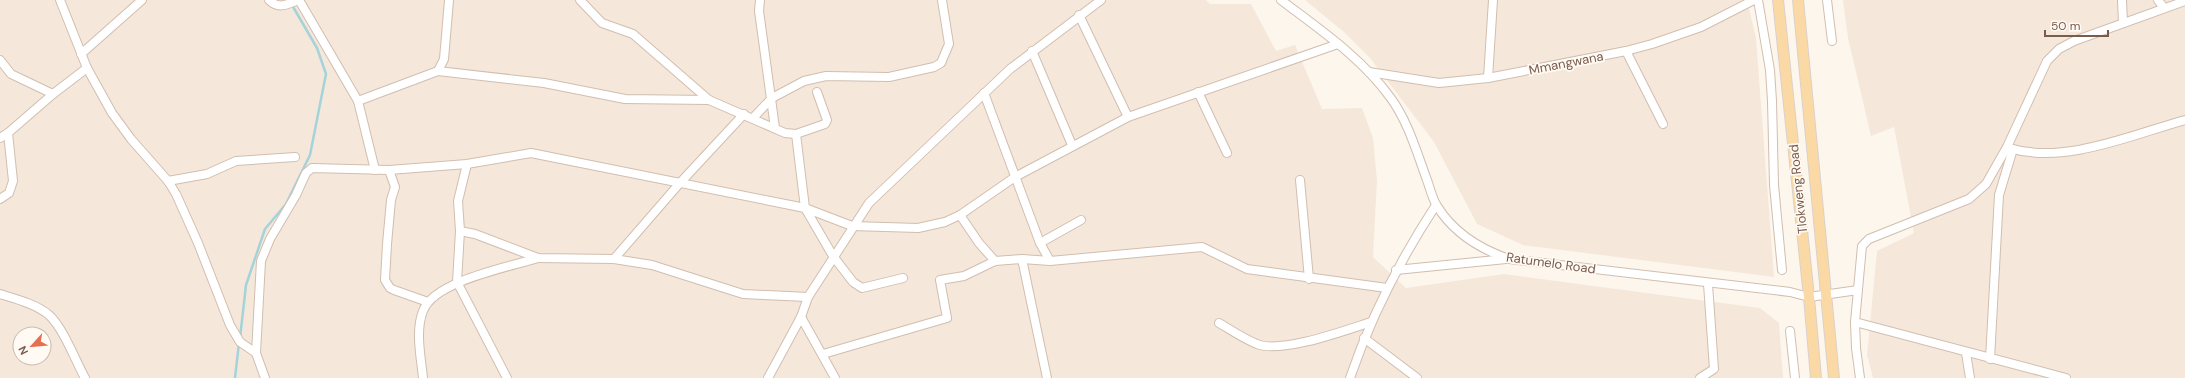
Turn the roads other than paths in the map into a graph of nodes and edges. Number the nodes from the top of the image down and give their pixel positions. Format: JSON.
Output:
{"nodes":[{"id":1,"x":60,"y":0,"type":"edge"},
{"id":2,"x":142,"y":0,"type":"edge"},
{"id":3,"x":269,"y":0,"type":"edge"},
{"id":4,"x":299,"y":0,"type":"edge"},
{"id":5,"x":449,"y":0,"type":"edge"},
{"id":6,"x":580,"y":0,"type":"edge"},
{"id":7,"x":760,"y":0,"type":"edge"},
{"id":8,"x":942,"y":0,"type":"edge"},
{"id":9,"x":1101,"y":0,"type":"edge"},
{"id":10,"x":1281,"y":0,"type":"edge"},
{"id":11,"x":1493,"y":0,"type":"edge"},
{"id":12,"x":1754,"y":0,"type":"edge"},
{"id":13,"x":1758,"y":0,"type":"edge"},
{"id":14,"x":1778,"y":0,"type":"edge"},
{"id":15,"x":1798,"y":0,"type":"edge"},
{"id":16,"x":1827,"y":0,"type":"edge"},
{"id":17,"x":2122,"y":0,"type":"edge"},
{"id":18,"x":2158,"y":0,"type":"edge"},
{"id":19,"x":2185,"y":1,"type":"edge"},
{"id":20,"x":2164,"y":8,"type":"junction"},
{"id":21,"x":1079,"y":15,"type":"junction"},
{"id":22,"x":2123,"y":23,"type":"junction"},
{"id":23,"x":1832,"y":41,"type":"dead end"},
{"id":24,"x":1338,"y":44,"type":"junction"},
{"id":25,"x":1032,"y":51,"type":"junction"},
{"id":26,"x":1626,"y":51,"type":"junction"},
{"id":27,"x":81,"y":54,"type":"junction"},
{"id":28,"x":0,"y":60,"type":"edge"},
{"id":29,"x":87,"y":68,"type":"junction"},
{"id":30,"x":438,"y":71,"type":"junction"},
{"id":31,"x":1369,"y":72,"type":"junction"},
{"id":32,"x":1488,"y":78,"type":"junction"},
{"id":33,"x":818,"y":92,"type":"dead end"},
{"id":34,"x":1198,"y":92,"type":"junction"},
{"id":35,"x":984,"y":93,"type":"junction"},
{"id":36,"x":53,"y":94,"type":"junction"},
{"id":37,"x":772,"y":98,"type":"junction"},
{"id":38,"x":709,"y":100,"type":"junction"},
{"id":39,"x":358,"y":101,"type":"junction"},
{"id":40,"x":744,"y":114,"type":"junction"},
{"id":41,"x":1128,"y":117,"type":"junction"},
{"id":42,"x":753,"y":118,"type":"junction"},
{"id":43,"x":2185,"y":120,"type":"edge"},
{"id":44,"x":1663,"y":124,"type":"dead end"},
{"id":45,"x":775,"y":128,"type":"junction"},
{"id":46,"x":8,"y":134,"type":"junction"},
{"id":47,"x":796,"y":134,"type":"junction"},
{"id":48,"x":0,"y":138,"type":"edge"},
{"id":49,"x":1072,"y":145,"type":"junction"},
{"id":50,"x":2010,"y":148,"type":"junction"},
{"id":51,"x":1227,"y":153,"type":"dead end"},
{"id":52,"x":295,"y":157,"type":"dead end"},
{"id":53,"x":467,"y":164,"type":"junction"},
{"id":54,"x":375,"y":170,"type":"junction"},
{"id":55,"x":389,"y":170,"type":"junction"},
{"id":56,"x":1016,"y":177,"type":"junction"},
{"id":57,"x":1300,"y":180,"type":"dead end"},
{"id":58,"x":168,"y":181,"type":"junction"},
{"id":59,"x":679,"y":184,"type":"junction"},
{"id":60,"x":0,"y":199,"type":"edge"},
{"id":61,"x":1436,"y":205,"type":"junction"},
{"id":62,"x":805,"y":208,"type":"junction"},
{"id":63,"x":960,"y":215,"type":"junction"},
{"id":64,"x":1081,"y":220,"type":"dead end"},
{"id":65,"x":852,"y":226,"type":"junction"},
{"id":66,"x":460,"y":231,"type":"junction"},
{"id":67,"x":1040,"y":243,"type":"junction"},
{"id":68,"x":833,"y":256,"type":"junction"},
{"id":69,"x":538,"y":258,"type":"junction"},
{"id":70,"x":614,"y":259,"type":"junction"},
{"id":71,"x":1022,"y":259,"type":"junction"},
{"id":72,"x":1509,"y":259,"type":"junction"},
{"id":73,"x":995,"y":261,"type":"junction"},
{"id":74,"x":1050,"y":261,"type":"junction"},
{"id":75,"x":1396,"y":270,"type":"junction"},
{"id":76,"x":1782,"y":270,"type":"dead end"},
{"id":77,"x":903,"y":278,"type":"dead end"},
{"id":78,"x":1310,"y":279,"type":"junction"},
{"id":79,"x":457,"y":282,"type":"junction"},
{"id":80,"x":1708,"y":284,"type":"junction"},
{"id":81,"x":1386,"y":288,"type":"junction"},
{"id":82,"x":1858,"y":290,"type":"junction"},
{"id":83,"x":0,"y":294,"type":"edge"},
{"id":84,"x":1827,"y":295,"type":"junction"},
{"id":85,"x":808,"y":297,"type":"junction"},
{"id":86,"x":1809,"y":297,"type":"junction"},
{"id":87,"x":428,"y":302,"type":"junction"},
{"id":88,"x":802,"y":317,"type":"junction"},
{"id":89,"x":1371,"y":322,"type":"junction"},
{"id":90,"x":1855,"y":322,"type":"junction"},
{"id":91,"x":1219,"y":323,"type":"dead end"},
{"id":92,"x":1790,"y":331,"type":"dead end"},
{"id":93,"x":1364,"y":338,"type":"junction"},
{"id":94,"x":256,"y":353,"type":"junction"},
{"id":95,"x":1966,"y":353,"type":"junction"},
{"id":96,"x":823,"y":354,"type":"junction"},
{"id":97,"x":1990,"y":359,"type":"junction"},
{"id":98,"x":1714,"y":369,"type":"junction"},
{"id":99,"x":85,"y":378,"type":"edge"},
{"id":100,"x":265,"y":378,"type":"edge"},
{"id":101,"x":423,"y":378,"type":"edge"},
{"id":102,"x":507,"y":378,"type":"edge"},
{"id":103,"x":768,"y":378,"type":"edge"},
{"id":104,"x":835,"y":378,"type":"edge"},
{"id":105,"x":1047,"y":378,"type":"edge"},
{"id":106,"x":1350,"y":378,"type":"edge"},
{"id":107,"x":1417,"y":378,"type":"edge"},
{"id":108,"x":1700,"y":378,"type":"edge"},
{"id":109,"x":1714,"y":378,"type":"edge"},
{"id":110,"x":1795,"y":378,"type":"edge"},
{"id":111,"x":1816,"y":378,"type":"edge"},
{"id":112,"x":1834,"y":378,"type":"edge"},
{"id":113,"x":1860,"y":378,"type":"edge"},
{"id":114,"x":1970,"y":378,"type":"edge"},
{"id":115,"x":2066,"y":378,"type":"edge"}],
"edges":[{"from":1,"to":27,"type":"street"},
{"from":2,"to":27,"type":"street"},
{"from":3,"to":4,"type":"street"},
{"from":4,"to":39,"type":"street"},
{"from":5,"to":30,"type":"street"},
{"from":6,"to":38,"type":"street"},
{"from":7,"to":37,"type":"street"},
{"from":8,"to":37,"type":"street"},
{"from":9,"to":21,"type":"street"},
{"from":10,"to":24,"type":"street","name":"Ratumelo Road"},
{"from":11,"to":32,"type":"street"},
{"from":12,"to":26,"type":"street","name":"Mmangwana"},
{"from":13,"to":76,"type":"street"},
{"from":14,"to":86,"type":"main road","name":"Tlokweng Road"},
{"from":15,"to":84,"type":"main road","name":"Tlokweng Road"},
{"from":16,"to":23,"type":"street"},
{"from":17,"to":22,"type":"street"},
{"from":18,"to":20,"type":"street"},
{"from":19,"to":20,"type":"street"},
{"from":20,"to":22,"type":"street"},
{"from":21,"to":25,"type":"street"},
{"from":21,"to":41,"type":"street"},
{"from":22,"to":50,"type":"street"},
{"from":24,"to":31,"type":"street","name":"Ratumelo Road"},
{"from":24,"to":34,"type":"street"},
{"from":25,"to":35,"type":"street"},
{"from":25,"to":49,"type":"street"},
{"from":26,"to":32,"type":"street","name":"Mmangwana"},
{"from":26,"to":44,"type":"street"},
{"from":27,"to":29,"type":"street"},
{"from":28,"to":36,"type":"street"},
{"from":29,"to":36,"type":"street"},
{"from":29,"to":58,"type":"street"},
{"from":30,"to":38,"type":"street"},
{"from":30,"to":39,"type":"street"},
{"from":31,"to":32,"type":"street","name":"Mmangwana"},
{"from":31,"to":61,"type":"street","name":"Ratumelo Road"},
{"from":33,"to":47,"type":"street"},
{"from":34,"to":41,"type":"street"},
{"from":34,"to":51,"type":"street"},
{"from":35,"to":56,"type":"street"},
{"from":35,"to":65,"type":"street"},
{"from":36,"to":46,"type":"street"},
{"from":37,"to":42,"type":"street"},
{"from":37,"to":45,"type":"street"},
{"from":38,"to":40,"type":"street"},
{"from":39,"to":54,"type":"street"},
{"from":40,"to":42,"type":"street"},
{"from":40,"to":59,"type":"street"},
{"from":41,"to":49,"type":"street"},
{"from":42,"to":45,"type":"street"},
{"from":43,"to":50,"type":"street"},
{"from":45,"to":47,"type":"street"},
{"from":46,"to":48,"type":"street"},
{"from":46,"to":60,"type":"street"},
{"from":47,"to":62,"type":"street"},
{"from":49,"to":56,"type":"street"},
{"from":50,"to":82,"type":"street"},
{"from":50,"to":97,"type":"street"},
{"from":52,"to":58,"type":"street"},
{"from":53,"to":55,"type":"street"},
{"from":53,"to":59,"type":"street"},
{"from":53,"to":66,"type":"street"},
{"from":54,"to":55,"type":"street"},
{"from":54,"to":94,"type":"street"},
{"from":55,"to":87,"type":"street"},
{"from":56,"to":63,"type":"street"},
{"from":56,"to":67,"type":"street"},
{"from":57,"to":78,"type":"street"},
{"from":58,"to":94,"type":"street"},
{"from":59,"to":62,"type":"street"},
{"from":59,"to":70,"type":"street"},
{"from":61,"to":72,"type":"street","name":"Ratumelo Road"},
{"from":61,"to":75,"type":"street"},
{"from":62,"to":65,"type":"street"},
{"from":62,"to":68,"type":"street"},
{"from":63,"to":65,"type":"street"},
{"from":63,"to":73,"type":"street"},
{"from":64,"to":67,"type":"street"},
{"from":65,"to":68,"type":"street"},
{"from":66,"to":69,"type":"street"},
{"from":66,"to":79,"type":"street"},
{"from":67,"to":74,"type":"street"},
{"from":68,"to":77,"type":"street"},
{"from":68,"to":85,"type":"street"},
{"from":69,"to":70,"type":"street"},
{"from":69,"to":79,"type":"street"},
{"from":70,"to":85,"type":"street"},
{"from":71,"to":73,"type":"street"},
{"from":71,"to":74,"type":"street"},
{"from":71,"to":105,"type":"street"},
{"from":72,"to":75,"type":"street"},
{"from":72,"to":80,"type":"street","name":"Ratumelo Road"},
{"from":73,"to":96,"type":"street"},
{"from":74,"to":78,"type":"street"},
{"from":75,"to":81,"type":"street"},
{"from":78,"to":81,"type":"street"},
{"from":79,"to":87,"type":"street"},
{"from":79,"to":102,"type":"street"},
{"from":80,"to":86,"type":"street","name":"Ratumelo Road"},
{"from":80,"to":98,"type":"street"},
{"from":81,"to":89,"type":"street"},
{"from":82,"to":84,"type":"street","name":"Ratumelo Road"},
{"from":82,"to":90,"type":"street"},
{"from":83,"to":99,"type":"street"},
{"from":84,"to":86,"type":"street","name":"Ratumelo Road"},
{"from":84,"to":112,"type":"main road","name":"Tlokweng Road"},
{"from":85,"to":88,"type":"street"},
{"from":86,"to":111,"type":"main road","name":"Tlokweng Road"},
{"from":87,"to":101,"type":"street"},
{"from":88,"to":96,"type":"street"},
{"from":88,"to":103,"type":"street"},
{"from":89,"to":91,"type":"street"},
{"from":89,"to":93,"type":"street"},
{"from":90,"to":95,"type":"street"},
{"from":90,"to":113,"type":"street"},
{"from":92,"to":110,"type":"street"},
{"from":93,"to":106,"type":"street"},
{"from":93,"to":107,"type":"street"},
{"from":94,"to":100,"type":"street"},
{"from":95,"to":97,"type":"street"},
{"from":95,"to":114,"type":"street"},
{"from":96,"to":104,"type":"street"},
{"from":97,"to":115,"type":"street"},
{"from":98,"to":108,"type":"street"},
{"from":98,"to":109,"type":"street"}]}
